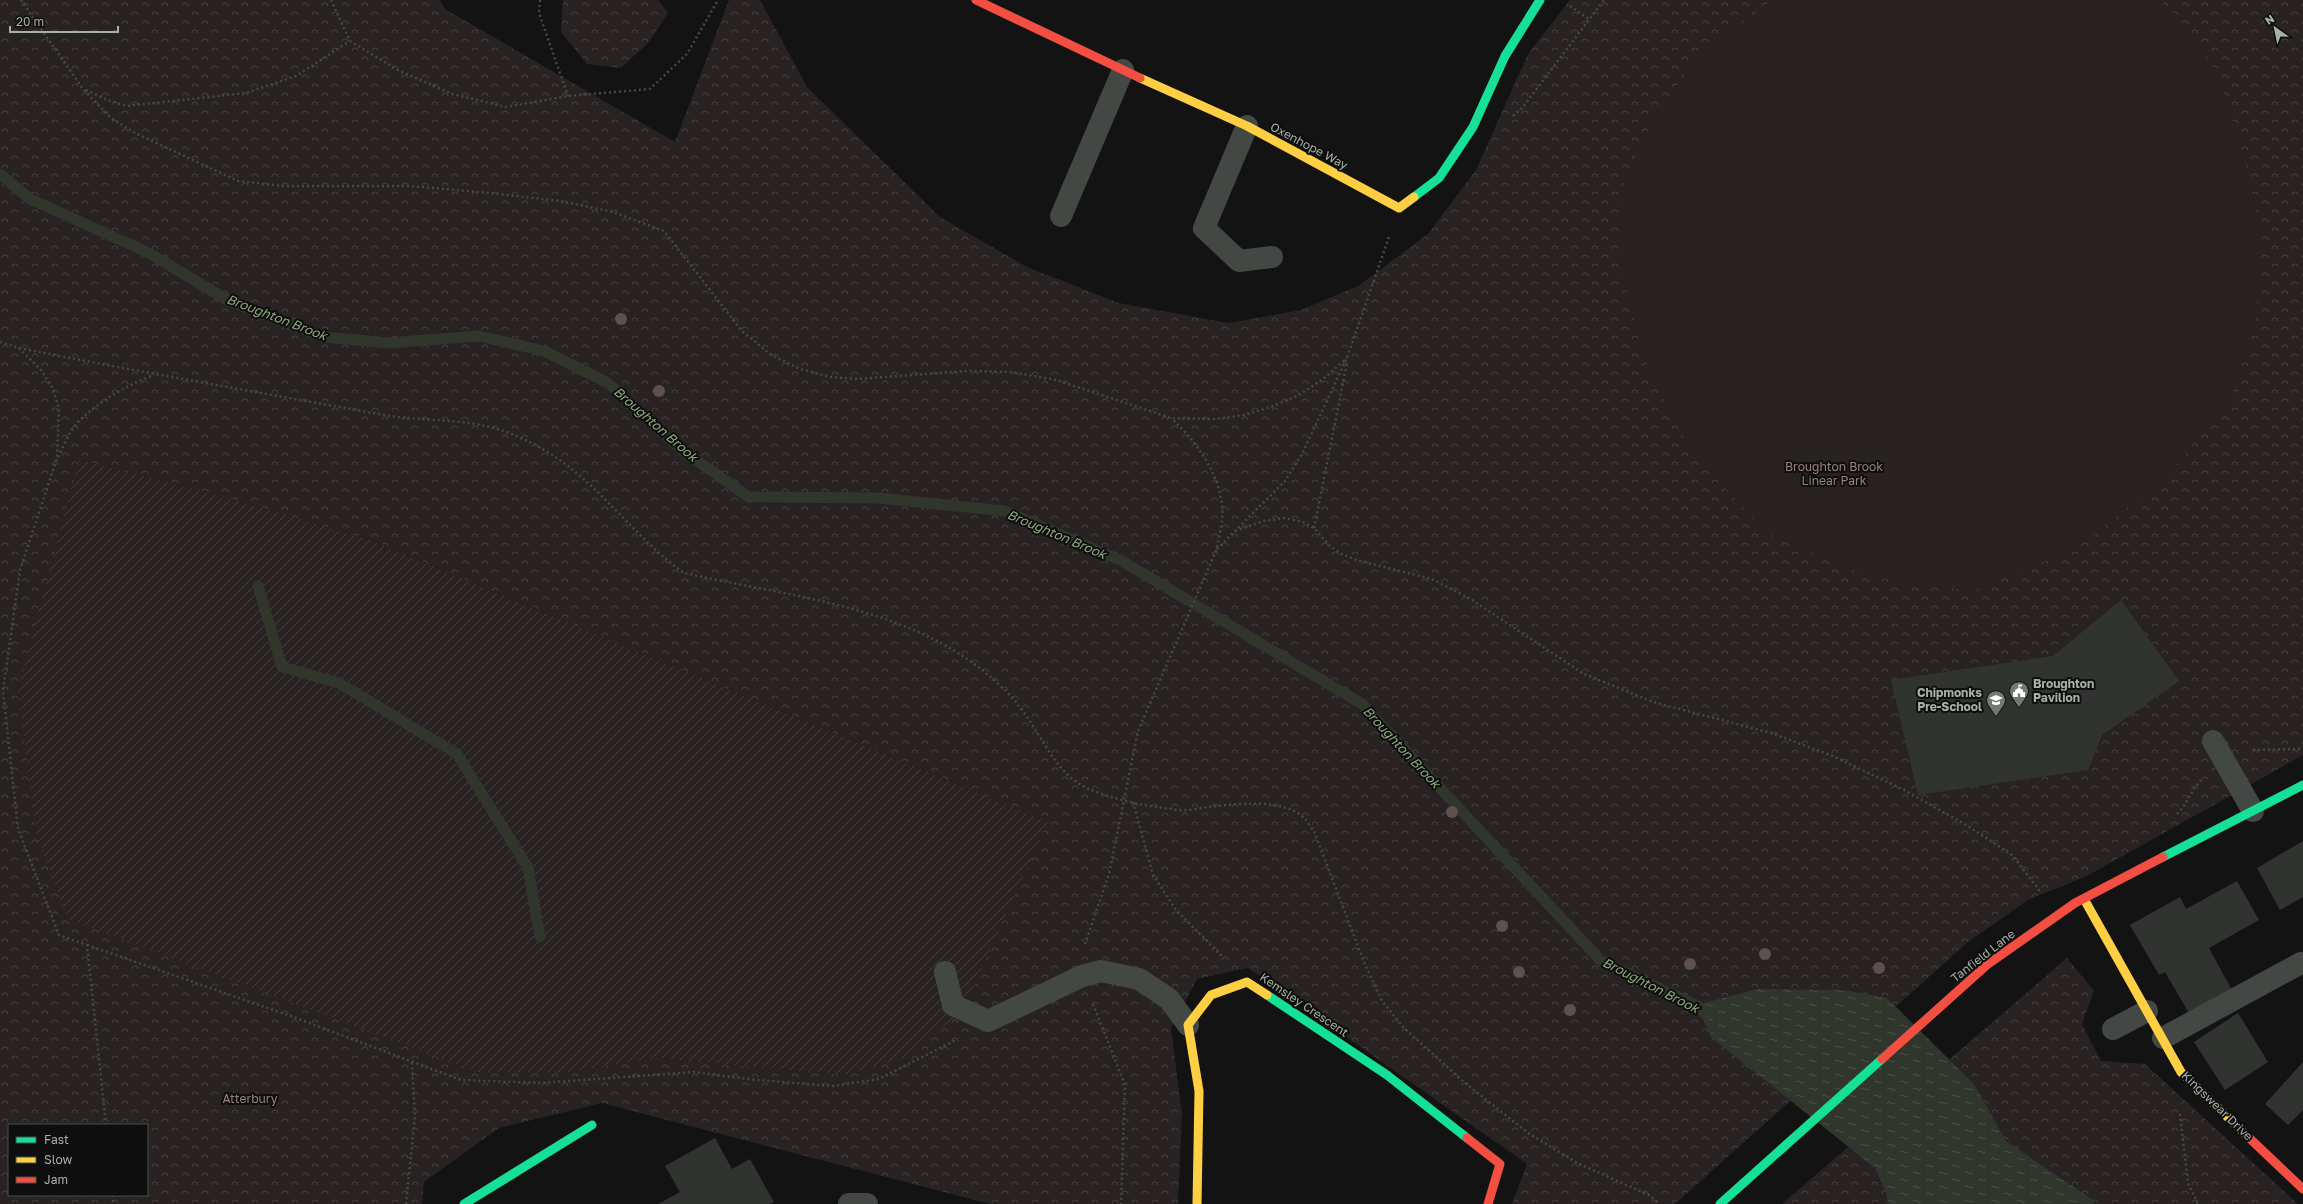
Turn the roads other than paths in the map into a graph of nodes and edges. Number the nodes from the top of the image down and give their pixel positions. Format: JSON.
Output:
{"nodes":[{"id":1,"x":976,"y":0,"type":"edge"},
{"id":2,"x":1540,"y":0,"type":"edge"},
{"id":3,"x":1123,"y":70,"type":"junction"},
{"id":4,"x":1247,"y":126,"type":"junction"},
{"id":5,"x":1061,"y":216,"type":"dead end"},
{"id":6,"x":1272,"y":257,"type":"dead end"},
{"id":7,"x":2212,"y":741,"type":"dead end"},
{"id":8,"x":2303,"y":785,"type":"edge"},
{"id":9,"x":2253,"y":811,"type":"junction"},
{"id":10,"x":2084,"y":899,"type":"junction"},
{"id":11,"x":2301,"y":963,"type":"dead end"},
{"id":12,"x":945,"y":972,"type":"dead end"},
{"id":13,"x":2147,"y":1011,"type":"junction"},
{"id":14,"x":1188,"y":1025,"type":"junction"},
{"id":15,"x":2113,"y":1029,"type":"dead end"},
{"id":16,"x":2163,"y":1038,"type":"junction"},
{"id":17,"x":592,"y":1125,"type":"dead end"},
{"id":18,"x":2303,"y":1189,"type":"edge"},
{"id":19,"x":464,"y":1204,"type":"edge"},
{"id":20,"x":849,"y":1204,"type":"edge"},
{"id":21,"x":867,"y":1204,"type":"edge"},
{"id":22,"x":1197,"y":1204,"type":"edge"},
{"id":23,"x":1488,"y":1204,"type":"edge"},
{"id":24,"x":1720,"y":1204,"type":"edge"}],
"edges":[{"from":1,"to":3,"type":"street","name":"Oxenhope Way"},
{"from":2,"to":4,"type":"street","name":"Oxenhope Way"},
{"from":3,"to":4,"type":"street","name":"Oxenhope Way"},
{"from":3,"to":5,"type":"street"},
{"from":4,"to":6,"type":"street"},
{"from":7,"to":9,"type":"street"},
{"from":8,"to":9,"type":"street","name":"Tanfield Lane"},
{"from":9,"to":10,"type":"street","name":"Tanfield Lane"},
{"from":10,"to":13,"type":"street","name":"Kingswear Drive"},
{"from":10,"to":24,"type":"street","name":"Tanfield Lane"},
{"from":11,"to":16,"type":"street"},
{"from":12,"to":14,"type":"street"},
{"from":13,"to":15,"type":"street"},
{"from":13,"to":16,"type":"street","name":"Kingswear Drive"},
{"from":14,"to":22,"type":"street"},
{"from":14,"to":23,"type":"street","name":"Kemsley Crescent"},
{"from":16,"to":18,"type":"street","name":"Kingswear Drive"},
{"from":17,"to":19,"type":"street"},
{"from":20,"to":21,"type":"street"}]}
